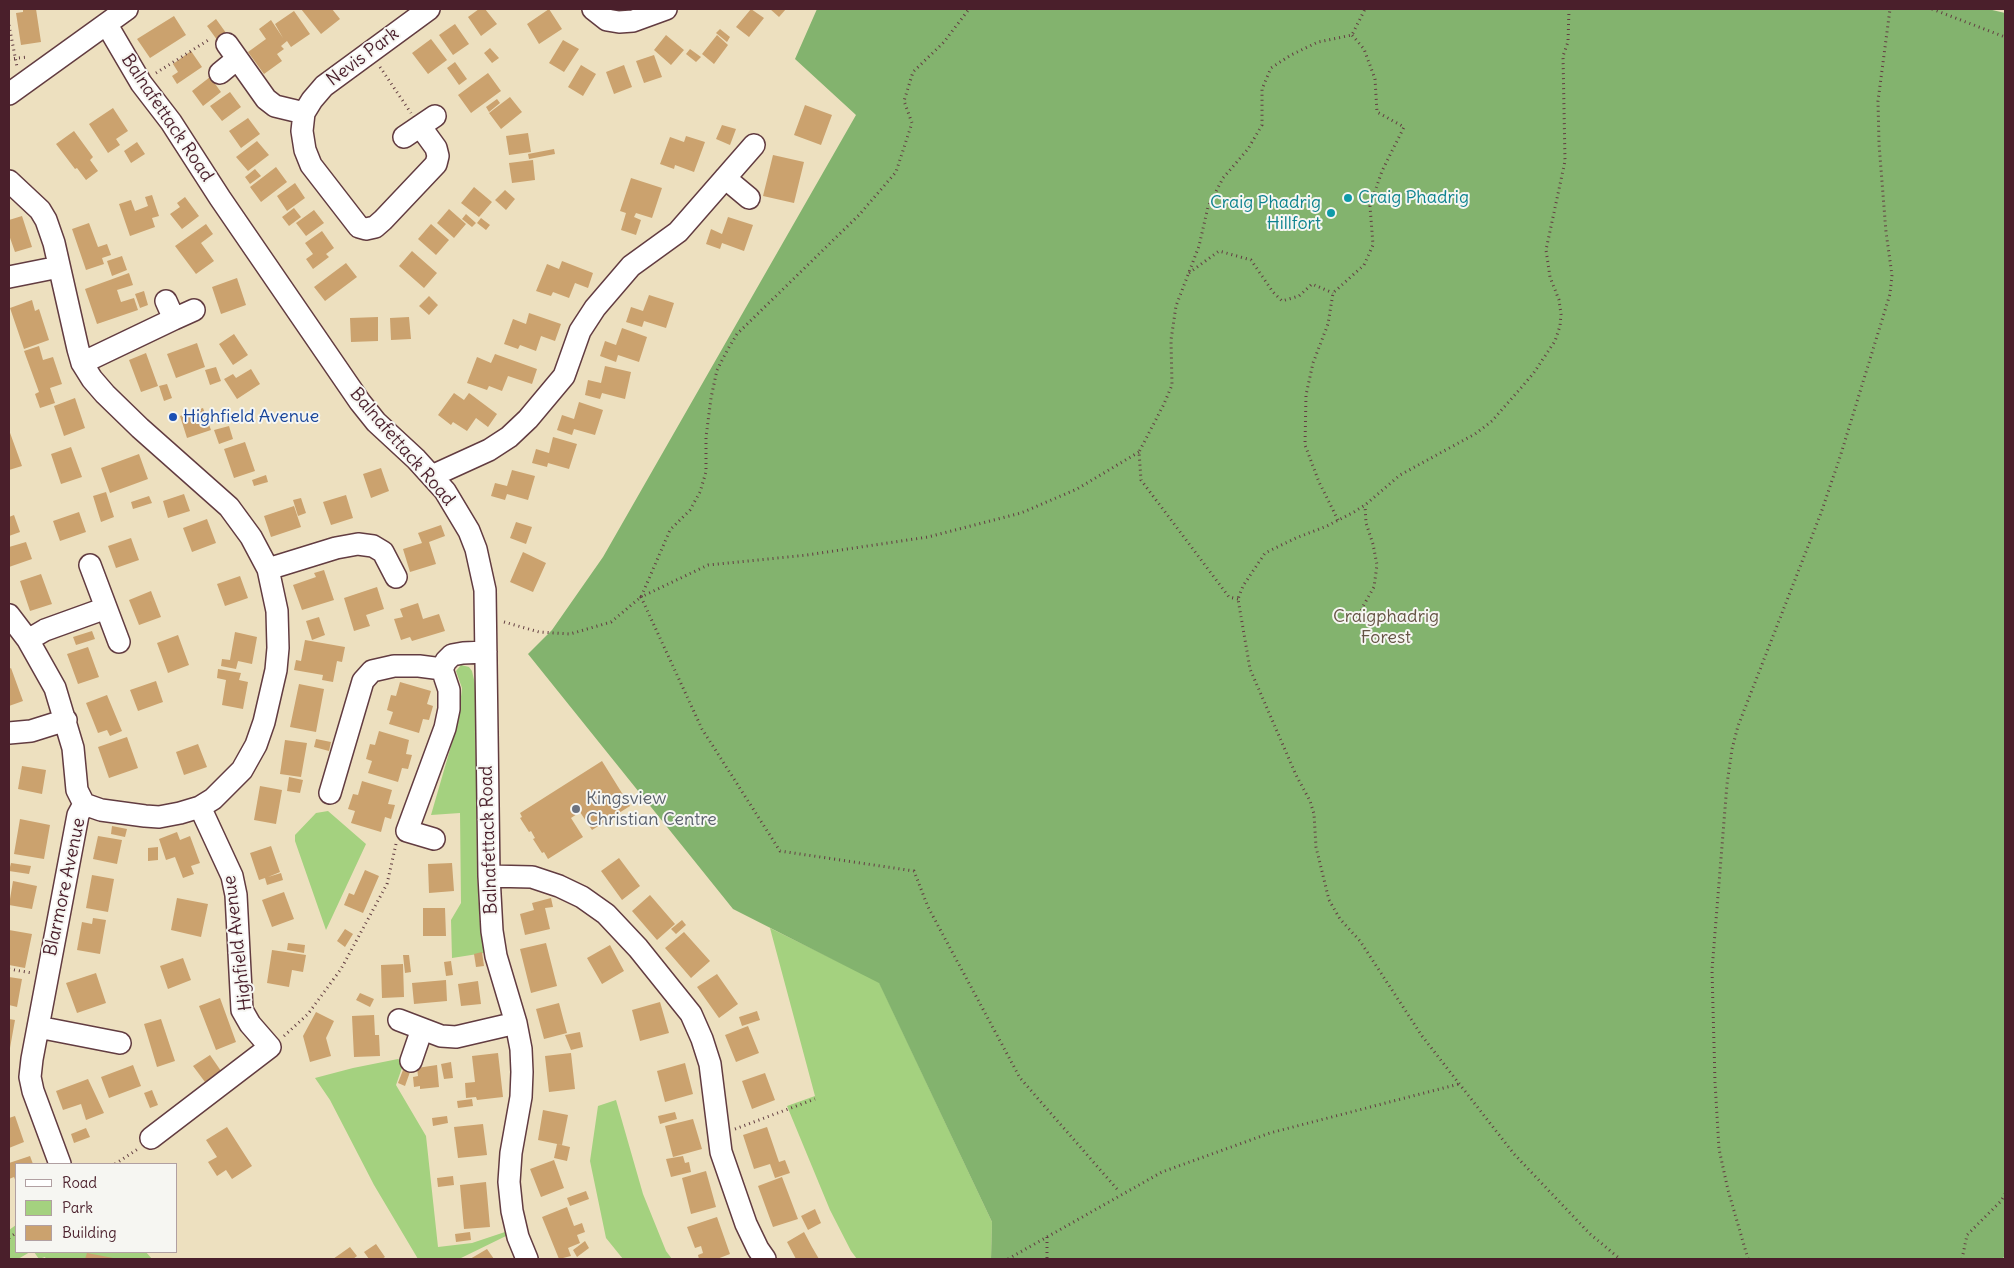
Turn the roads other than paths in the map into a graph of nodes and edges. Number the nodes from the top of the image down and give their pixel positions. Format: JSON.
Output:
{"nodes":[{"id":1,"x":127,"y":9,"type":"edge"},
{"id":2,"x":429,"y":9,"type":"edge"},
{"id":3,"x":593,"y":9,"type":"edge"},
{"id":4,"x":666,"y":9,"type":"edge"},
{"id":5,"x":107,"y":25,"type":"junction"},
{"id":6,"x":220,"y":73,"type":"dead end"},
{"id":7,"x":9,"y":94,"type":"edge"},
{"id":8,"x":304,"y":113,"type":"junction"},
{"id":9,"x":420,"y":126,"type":"road end"},
{"id":10,"x":754,"y":145,"type":"dead end"},
{"id":11,"x":725,"y":178,"type":"junction"},
{"id":12,"x":9,"y":181,"type":"edge"},
{"id":13,"x":749,"y":198,"type":"dead end"},
{"id":14,"x":59,"y":267,"type":"junction"},
{"id":15,"x":9,"y":277,"type":"edge"},
{"id":16,"x":194,"y":310,"type":"dead end"},
{"id":17,"x":82,"y":364,"type":"junction"},
{"id":18,"x":432,"y":476,"type":"junction"},
{"id":19,"x":90,"y":564,"type":"dead end"},
{"id":20,"x":268,"y":570,"type":"junction"},
{"id":21,"x":396,"y":577,"type":"dead end"},
{"id":22,"x":106,"y":608,"type":"junction"},
{"id":23,"x":9,"y":615,"type":"edge"},
{"id":24,"x":28,"y":640,"type":"junction"},
{"id":25,"x":118,"y":642,"type":"dead end"},
{"id":26,"x":486,"y":652,"type":"junction"},
{"id":27,"x":442,"y":669,"type":"junction"},
{"id":28,"x":66,"y":720,"type":"junction"},
{"id":29,"x":9,"y":733,"type":"edge"},
{"id":30,"x":330,"y":793,"type":"dead end"},
{"id":31,"x":84,"y":804,"type":"junction"},
{"id":32,"x":200,"y":807,"type":"junction"},
{"id":33,"x":434,"y":839,"type":"dead end"},
{"id":34,"x":489,"y":876,"type":"junction"},
{"id":35,"x":399,"y":1020,"type":"dead end"},
{"id":36,"x":516,"y":1024,"type":"junction"},
{"id":37,"x":38,"y":1027,"type":"junction"},
{"id":38,"x":422,"y":1029,"type":"junction"},
{"id":39,"x":109,"y":1047,"type":"dead end"},
{"id":40,"x":411,"y":1061,"type":"dead end"},
{"id":41,"x":151,"y":1138,"type":"road end"},
{"id":42,"x":65,"y":1160,"type":"edge"},
{"id":43,"x":528,"y":1259,"type":"edge"},
{"id":44,"x":765,"y":1259,"type":"edge"}],
"edges":[{"from":1,"to":5,"type":"street"},
{"from":2,"to":8,"type":"street","name":"Nevis Park"},
{"from":3,"to":4,"type":"street"},
{"from":5,"to":7,"type":"street"},
{"from":5,"to":18,"type":"street","name":"Balnafettack Road"},
{"from":6,"to":8,"type":"street"},
{"from":8,"to":9,"type":"street"},
{"from":10,"to":11,"type":"street"},
{"from":11,"to":13,"type":"street"},
{"from":11,"to":18,"type":"street"},
{"from":12,"to":14,"type":"street"},
{"from":14,"to":15,"type":"street"},
{"from":14,"to":17,"type":"street"},
{"from":16,"to":17,"type":"street"},
{"from":17,"to":20,"type":"street"},
{"from":18,"to":26,"type":"street","name":"Balnafettack Road"},
{"from":19,"to":22,"type":"street"},
{"from":20,"to":21,"type":"street"},
{"from":20,"to":32,"type":"street"},
{"from":22,"to":24,"type":"street"},
{"from":22,"to":25,"type":"street"},
{"from":23,"to":24,"type":"street","name":"Blarmore Avenue"},
{"from":24,"to":28,"type":"street","name":"Blarmore Avenue"},
{"from":26,"to":27,"type":"street"},
{"from":26,"to":34,"type":"street","name":"Balnafettack Road"},
{"from":27,"to":30,"type":"street"},
{"from":27,"to":33,"type":"street"},
{"from":28,"to":29,"type":"street"},
{"from":28,"to":31,"type":"street","name":"Blarmore Avenue"},
{"from":31,"to":32,"type":"street"},
{"from":31,"to":37,"type":"street","name":"Blarmore Avenue"},
{"from":32,"to":41,"type":"street","name":"Highfield Avenue"},
{"from":34,"to":36,"type":"street","name":"Balnafettack Road"},
{"from":34,"to":44,"type":"street"},
{"from":35,"to":38,"type":"street"},
{"from":36,"to":38,"type":"street"},
{"from":36,"to":43,"type":"street","name":"Balnafettack Road"},
{"from":37,"to":39,"type":"street"},
{"from":37,"to":42,"type":"street","name":"Blarmore Avenue"},
{"from":38,"to":40,"type":"street"}]}
